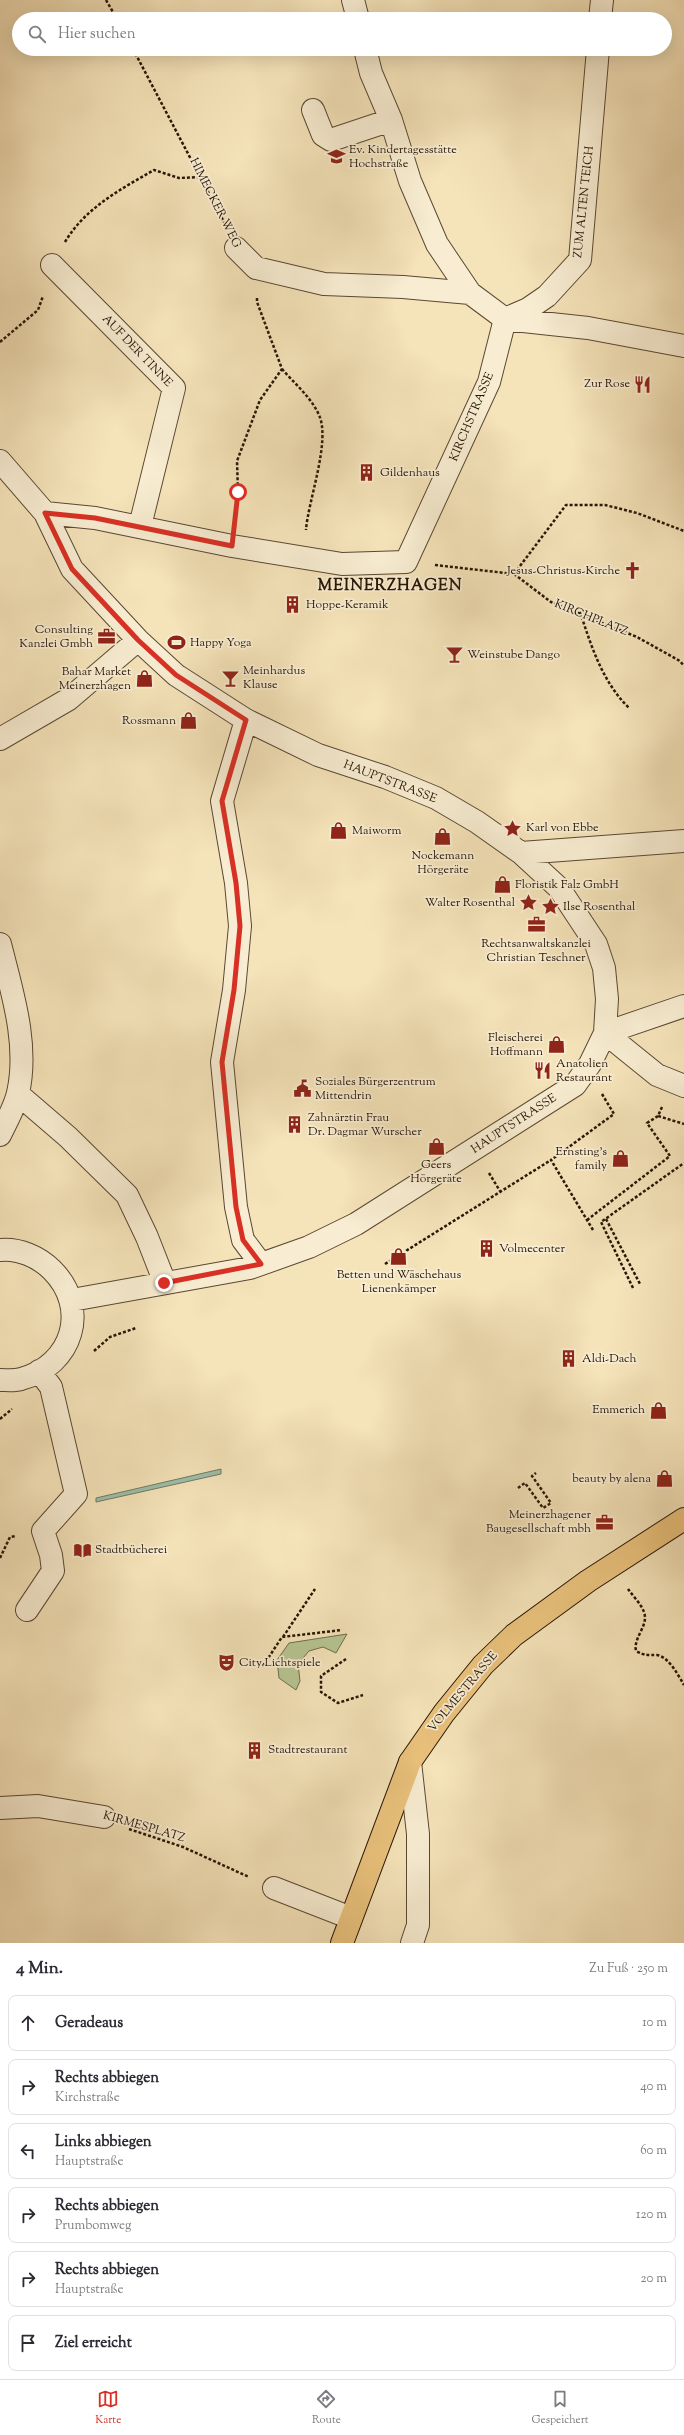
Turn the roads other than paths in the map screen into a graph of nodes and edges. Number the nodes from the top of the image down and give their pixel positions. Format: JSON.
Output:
{"nodes":[{"id":1,"x":353,"y":0,"type":"edge"},
{"id":2,"x":602,"y":0,"type":"edge"},
{"id":3,"x":356,"y":12,"type":"edge"},
{"id":4,"x":601,"y":12,"type":"edge"},
{"id":5,"x":367,"y":56,"type":"edge"},
{"id":6,"x":597,"y":56,"type":"edge"},
{"id":7,"x":313,"y":110,"type":"dead end"},
{"id":8,"x":391,"y":120,"type":"junction"},
{"id":9,"x":236,"y":248,"type":"road end"},
{"id":10,"x":52,"y":265,"type":"road end"},
{"id":11,"x":470,"y":293,"type":"junction"},
{"id":12,"x":505,"y":319,"type":"junction"},
{"id":13,"x":684,"y":346,"type":"edge"},
{"id":14,"x":0,"y":461,"type":"edge"},
{"id":15,"x":45,"y":513,"type":"junction"},
{"id":16,"x":140,"y":526,"type":"junction"},
{"id":17,"x":138,"y":640,"type":"junction"},
{"id":18,"x":246,"y":720,"type":"junction"},
{"id":19,"x":0,"y":739,"type":"edge"},
{"id":20,"x":684,"y":841,"type":"edge"},
{"id":21,"x":521,"y":853,"type":"junction"},
{"id":22,"x":0,"y":944,"type":"edge"},
{"id":23,"x":684,"y":1006,"type":"edge"},
{"id":24,"x":605,"y":1033,"type":"junction"},
{"id":25,"x":684,"y":1086,"type":"edge"},
{"id":26,"x":18,"y":1094,"type":"junction"},
{"id":27,"x":0,"y":1135,"type":"edge"},
{"id":28,"x":0,"y":1250,"type":"edge"},
{"id":29,"x":261,"y":1264,"type":"junction"},
{"id":30,"x":164,"y":1283,"type":"junction"},
{"id":31,"x":72,"y":1300,"type":"junction"},
{"id":32,"x":39,"y":1371,"type":"junction"},
{"id":33,"x":0,"y":1380,"type":"edge"},
{"id":34,"x":684,"y":1519,"type":"edge"},
{"id":35,"x":27,"y":1610,"type":"dead end"},
{"id":36,"x":410,"y":1762,"type":"junction"},
{"id":37,"x":0,"y":1808,"type":"edge"},
{"id":38,"x":113,"y":1822,"type":"road end"},
{"id":39,"x":274,"y":1888,"type":"road end"},
{"id":40,"x":351,"y":1918,"type":"junction"},
{"id":41,"x":342,"y":1943,"type":"edge"},
{"id":42,"x":412,"y":1943,"type":"edge"}],
"edges":[{"from":1,"to":3,"type":"street"},
{"from":2,"to":4,"type":"street"},
{"from":5,"to":8,"type":"street"},
{"from":6,"to":12,"type":"street","name":"ZUM ALTEN TEICH"},
{"from":7,"to":8,"type":"street"},
{"from":8,"to":11,"type":"street"},
{"from":9,"to":11,"type":"street","name":"HIMECKER WEG"},
{"from":10,"to":16,"type":"street","name":"AUF DER TINNE"},
{"from":11,"to":12,"type":"street"},
{"from":12,"to":13,"type":"street"},
{"from":12,"to":16,"type":"street","name":"KIRCHSTRASSE"},
{"from":14,"to":15,"type":"street","name":"HAUPTSTRASSE"},
{"from":15,"to":16,"type":"street"},
{"from":15,"to":17,"type":"street","name":"HAUPTSTRASSE"},
{"from":17,"to":18,"type":"street","name":"HAUPTSTRASSE"},
{"from":17,"to":19,"type":"street"},
{"from":18,"to":21,"type":"street","name":"HAUPTSTRASSE"},
{"from":18,"to":29,"type":"street"},
{"from":20,"to":21,"type":"street"},
{"from":21,"to":24,"type":"street","name":"HAUPTSTRASSE"},
{"from":22,"to":26,"type":"street"},
{"from":23,"to":24,"type":"street"},
{"from":24,"to":25,"type":"street"},
{"from":24,"to":29,"type":"street","name":"HAUPTSTRASSE"},
{"from":26,"to":27,"type":"street"},
{"from":26,"to":30,"type":"street"},
{"from":28,"to":31,"type":"street"},
{"from":29,"to":30,"type":"street","name":"HAUPTSTRASSE"},
{"from":30,"to":31,"type":"street","name":"HAUPTSTRASSE"},
{"from":31,"to":32,"type":"street"},
{"from":32,"to":33,"type":"street"},
{"from":32,"to":35,"type":"street"},
{"from":34,"to":36,"type":"main road","name":"VOLMESTRASSE"},
{"from":36,"to":40,"type":"main road","name":"VOLMESTRASSE"},
{"from":36,"to":42,"type":"street"},
{"from":37,"to":38,"type":"street"},
{"from":39,"to":40,"type":"street"},
{"from":40,"to":41,"type":"main road","name":"VOLMESTRASSE"}]}
